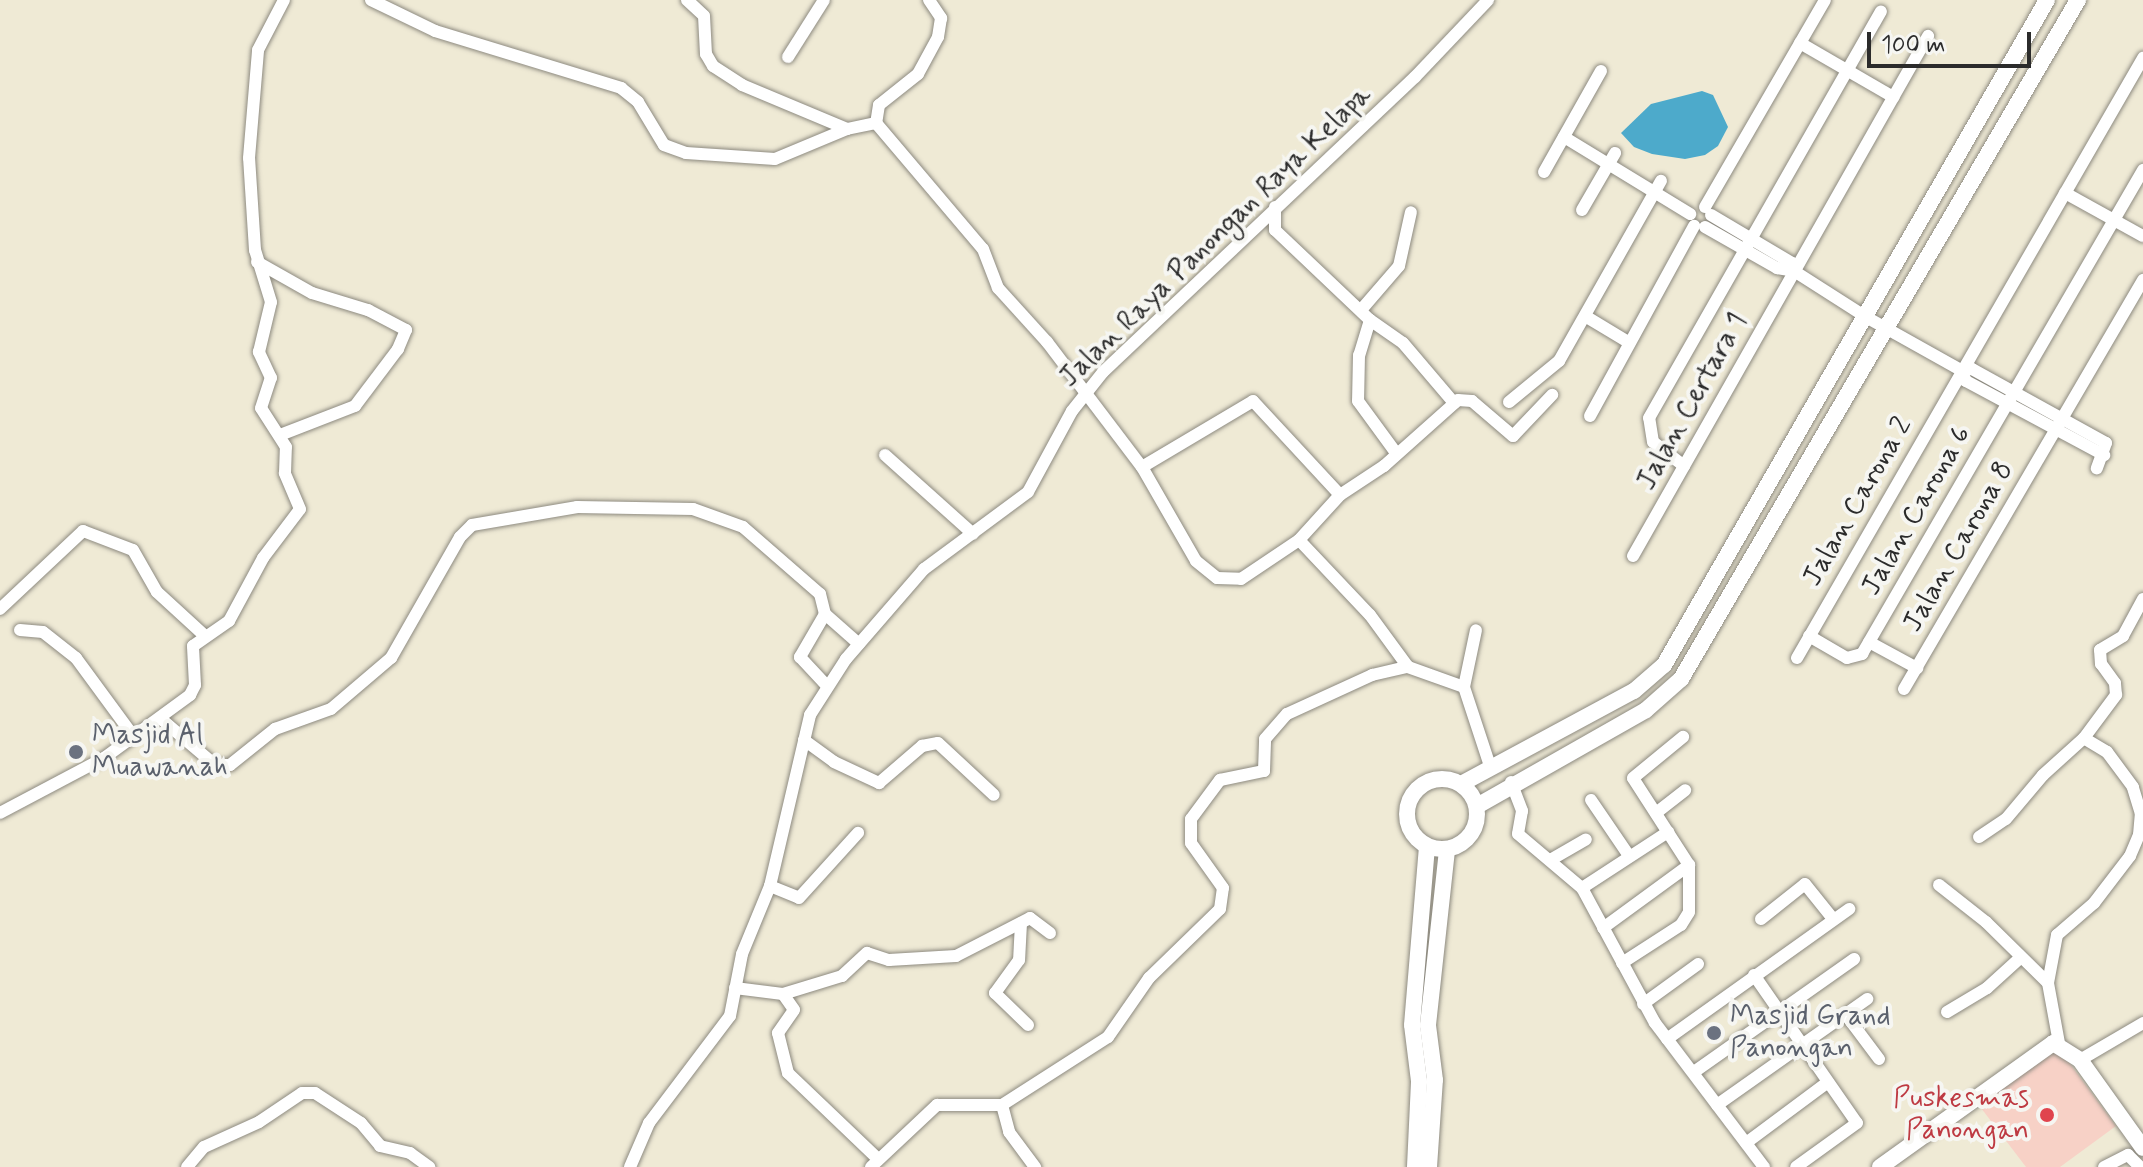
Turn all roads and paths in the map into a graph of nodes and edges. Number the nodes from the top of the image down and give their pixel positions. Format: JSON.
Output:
{"nodes":[{"id":1,"x":284,"y":0,"type":"edge"},
{"id":2,"x":687,"y":0,"type":"edge"},
{"id":3,"x":824,"y":0,"type":"edge"},
{"id":4,"x":929,"y":0,"type":"edge"},
{"id":5,"x":1488,"y":0,"type":"edge"},
{"id":6,"x":1825,"y":0,"type":"edge"},
{"id":7,"x":2047,"y":0,"type":"edge"},
{"id":8,"x":2078,"y":0,"type":"edge"},
{"id":9,"x":375,"y":1,"type":"edge"},
{"id":10,"x":1881,"y":11,"type":"dead end"},
{"id":11,"x":1928,"y":36,"type":"dead end"},
{"id":12,"x":1800,"y":43,"type":"junction"},
{"id":13,"x":788,"y":57,"type":"dead end"},
{"id":14,"x":2143,"y":58,"type":"edge"},
{"id":15,"x":1601,"y":71,"type":"dead end"},
{"id":16,"x":1848,"y":71,"type":"junction"},
{"id":17,"x":1893,"y":97,"type":"junction"},
{"id":18,"x":876,"y":123,"type":"junction"},
{"id":19,"x":847,"y":129,"type":"junction"},
{"id":20,"x":1564,"y":137,"type":"junction"},
{"id":21,"x":1612,"y":158,"type":"junction"},
{"id":22,"x":2143,"y":170,"type":"edge"},
{"id":23,"x":1544,"y":172,"type":"dead end"},
{"id":24,"x":1657,"y":187,"type":"junction"},
{"id":25,"x":2065,"y":193,"type":"junction"},
{"id":26,"x":1275,"y":207,"type":"junction"},
{"id":27,"x":1582,"y":210,"type":"dead end"},
{"id":28,"x":1411,"y":212,"type":"dead end"},
{"id":29,"x":1701,"y":218,"type":"junction"},
{"id":30,"x":2114,"y":220,"type":"junction"},
{"id":31,"x":2143,"y":236,"type":"edge"},
{"id":32,"x":1748,"y":244,"type":"junction"},
{"id":33,"x":257,"y":262,"type":"junction"},
{"id":34,"x":1794,"y":271,"type":"junction"},
{"id":35,"x":2143,"y":280,"type":"edge"},
{"id":36,"x":1366,"y":315,"type":"junction"},
{"id":37,"x":1585,"y":316,"type":"junction"},
{"id":38,"x":1866,"y":317,"type":"junction"},
{"id":39,"x":1886,"y":327,"type":"junction"},
{"id":40,"x":1630,"y":343,"type":"junction"},
{"id":41,"x":1961,"y":370,"type":"junction"},
{"id":42,"x":1084,"y":393,"type":"junction"},
{"id":43,"x":1552,"y":395,"type":"dead end"},
{"id":44,"x":2010,"y":398,"type":"junction"},
{"id":45,"x":1509,"y":402,"type":"dead end"},
{"id":46,"x":1454,"y":403,"type":"junction"},
{"id":47,"x":1590,"y":416,"type":"dead end"},
{"id":48,"x":2059,"y":424,"type":"junction"},
{"id":49,"x":280,"y":435,"type":"junction"},
{"id":50,"x":1396,"y":453,"type":"junction"},
{"id":51,"x":885,"y":455,"type":"dead end"},
{"id":52,"x":1684,"y":466,"type":"junction"},
{"id":53,"x":1142,"y":467,"type":"junction"},
{"id":54,"x":2097,"y":468,"type":"dead end"},
{"id":55,"x":1340,"y":495,"type":"junction"},
{"id":56,"x":973,"y":534,"type":"junction"},
{"id":57,"x":1299,"y":540,"type":"junction"},
{"id":58,"x":1633,"y":556,"type":"dead end"},
{"id":59,"x":2143,"y":599,"type":"edge"},
{"id":60,"x":0,"y":609,"type":"edge"},
{"id":61,"x":825,"y":614,"type":"junction"},
{"id":62,"x":20,"y":630,"type":"dead end"},
{"id":63,"x":1476,"y":630,"type":"dead end"},
{"id":64,"x":204,"y":635,"type":"junction"},
{"id":65,"x":1809,"y":636,"type":"junction"},
{"id":66,"x":1869,"y":642,"type":"junction"},
{"id":67,"x":859,"y":644,"type":"junction"},
{"id":68,"x":1797,"y":658,"type":"dead end"},
{"id":69,"x":1408,"y":667,"type":"junction"},
{"id":70,"x":1917,"y":668,"type":"junction"},
{"id":71,"x":827,"y":686,"type":"junction"},
{"id":72,"x":1464,"y":687,"type":"junction"},
{"id":73,"x":1904,"y":689,"type":"dead end"},
{"id":74,"x":160,"y":718,"type":"junction"},
{"id":75,"x":134,"y":737,"type":"junction"},
{"id":76,"x":1683,"y":737,"type":"dead end"},
{"id":77,"x":2084,"y":738,"type":"junction"},
{"id":78,"x":804,"y":740,"type":"junction"},
{"id":79,"x":1491,"y":769,"type":"junction"},
{"id":80,"x":1511,"y":782,"type":"junction"},
{"id":81,"x":1461,"y":784,"type":"junction"},
{"id":82,"x":1685,"y":790,"type":"dead end"},
{"id":83,"x":994,"y":795,"type":"dead end"},
{"id":84,"x":1591,"y":800,"type":"dead end"},
{"id":85,"x":1477,"y":806,"type":"junction"},
{"id":86,"x":1,"y":811,"type":"edge"},
{"id":87,"x":1656,"y":813,"type":"junction"},
{"id":88,"x":1668,"y":832,"type":"junction"},
{"id":89,"x":858,"y":833,"type":"dead end"},
{"id":90,"x":1979,"y":837,"type":"dead end"},
{"id":91,"x":2141,"y":838,"type":"edge"},
{"id":92,"x":1586,"y":839,"type":"dead end"},
{"id":93,"x":1427,"y":847,"type":"junction"},
{"id":94,"x":1447,"y":849,"type":"junction"},
{"id":95,"x":1629,"y":856,"type":"junction"},
{"id":96,"x":1552,"y":859,"type":"junction"},
{"id":97,"x":1689,"y":865,"type":"junction"},
{"id":98,"x":1939,"y":885,"type":"dead end"},
{"id":99,"x":770,"y":886,"type":"junction"},
{"id":100,"x":1582,"y":888,"type":"junction"},
{"id":101,"x":1849,"y":909,"type":"dead end"},
{"id":102,"x":1761,"y":919,"type":"dead end"},
{"id":103,"x":1833,"y":919,"type":"junction"},
{"id":104,"x":1021,"y":923,"type":"junction"},
{"id":105,"x":1603,"y":928,"type":"junction"},
{"id":106,"x":1050,"y":933,"type":"dead end"},
{"id":107,"x":2020,"y":958,"type":"junction"},
{"id":108,"x":1854,"y":959,"type":"dead end"},
{"id":109,"x":1622,"y":963,"type":"junction"},
{"id":110,"x":1698,"y":964,"type":"dead end"},
{"id":111,"x":1754,"y":975,"type":"junction"},
{"id":112,"x":2048,"y":983,"type":"junction"},
{"id":113,"x":735,"y":988,"type":"junction"},
{"id":114,"x":783,"y":994,"type":"junction"},
{"id":115,"x":1867,"y":999,"type":"dead end"},
{"id":116,"x":1643,"y":1004,"type":"junction"},
{"id":117,"x":1778,"y":1010,"type":"junction"},
{"id":118,"x":1947,"y":1012,"type":"dead end"},
{"id":119,"x":1846,"y":1015,"type":"junction"},
{"id":120,"x":2143,"y":1023,"type":"edge"},
{"id":121,"x":1028,"y":1025,"type":"dead end"},
{"id":122,"x":1420,"y":1025,"type":"junction"},
{"id":123,"x":1667,"y":1039,"type":"junction"},
{"id":124,"x":2059,"y":1043,"type":"junction"},
{"id":125,"x":1804,"y":1045,"type":"junction"},
{"id":126,"x":1879,"y":1059,"type":"dead end"},
{"id":127,"x":2080,"y":1060,"type":"junction"},
{"id":128,"x":1694,"y":1072,"type":"junction"},
{"id":129,"x":1828,"y":1082,"type":"junction"},
{"id":130,"x":1002,"y":1105,"type":"junction"},
{"id":131,"x":1717,"y":1105,"type":"junction"},
{"id":132,"x":1746,"y":1143,"type":"junction"},
{"id":133,"x":2136,"y":1152,"type":"edge"},
{"id":134,"x":875,"y":1163,"type":"edge"},
{"id":135,"x":187,"y":1167,"type":"edge"},
{"id":136,"x":429,"y":1167,"type":"edge"},
{"id":137,"x":630,"y":1167,"type":"edge"},
{"id":138,"x":1035,"y":1167,"type":"edge"},
{"id":139,"x":1415,"y":1167,"type":"edge"},
{"id":140,"x":1429,"y":1167,"type":"edge"},
{"id":141,"x":1764,"y":1167,"type":"edge"},
{"id":142,"x":1796,"y":1167,"type":"edge"},
{"id":143,"x":1880,"y":1167,"type":"edge"},
{"id":144,"x":2104,"y":1167,"type":"edge"},
{"id":145,"x":2140,"y":1167,"type":"edge"}],
"edges":[{"from":1,"to":33,"type":"street"},
{"from":2,"to":19,"type":"street"},
{"from":3,"to":13,"type":"street"},
{"from":4,"to":18,"type":"street"},
{"from":5,"to":26,"type":"street","name":"Jalan Raya Panongan Raya Kelapa"},
{"from":6,"to":12,"type":"street"},
{"from":7,"to":38,"type":"street"},
{"from":8,"to":39,"type":"street"},
{"from":9,"to":19,"type":"street"},
{"from":10,"to":16,"type":"street"},
{"from":11,"to":17,"type":"street","name":"Jalan Certara 1"},
{"from":12,"to":16,"type":"street"},
{"from":12,"to":29,"type":"street"},
{"from":14,"to":25,"type":"street","name":"Jalan Carona 2"},
{"from":15,"to":20,"type":"street"},
{"from":16,"to":17,"type":"street"},
{"from":16,"to":32,"type":"street"},
{"from":17,"to":34,"type":"street","name":"Jalan Certara 1"},
{"from":18,"to":19,"type":"street"},
{"from":18,"to":42,"type":"street"},
{"from":20,"to":21,"type":"street"},
{"from":20,"to":23,"type":"street"},
{"from":21,"to":24,"type":"street"},
{"from":21,"to":27,"type":"street"},
{"from":22,"to":30,"type":"street","name":"Jalan Carona 6"},
{"from":24,"to":29,"type":"street"},
{"from":24,"to":37,"type":"street"},
{"from":25,"to":30,"type":"street"},
{"from":25,"to":41,"type":"street","name":"Jalan Carona 2"},
{"from":26,"to":36,"type":"street"},
{"from":26,"to":42,"type":"street","name":"Jalan Raya Panongan Raya Kelapa"},
{"from":28,"to":36,"type":"street"},
{"from":29,"to":32,"type":"street"},
{"from":29,"to":40,"type":"street"},
{"from":30,"to":31,"type":"street"},
{"from":30,"to":44,"type":"street","name":"Jalan Carona 6"},
{"from":32,"to":34,"type":"street"},
{"from":32,"to":52,"type":"street"},
{"from":33,"to":49,"type":"street"},
{"from":33,"to":49,"type":"street"},
{"from":34,"to":38,"type":"street"},
{"from":34,"to":52,"type":"street","name":"Jalan Certara 1"},
{"from":35,"to":48,"type":"street","name":"Jalan Carona 8"},
{"from":36,"to":46,"type":"street"},
{"from":36,"to":50,"type":"street"},
{"from":37,"to":40,"type":"street"},
{"from":37,"to":45,"type":"street"},
{"from":38,"to":39,"type":"street"},
{"from":38,"to":79,"type":"street"},
{"from":39,"to":41,"type":"street"},
{"from":39,"to":80,"type":"street"},
{"from":40,"to":47,"type":"street"},
{"from":41,"to":44,"type":"street"},
{"from":41,"to":65,"type":"street","name":"Jalan Carona 2"},
{"from":42,"to":53,"type":"street"},
{"from":42,"to":56,"type":"street","name":"Jalan Raya Panongan Raya Kelapa"},
{"from":43,"to":46,"type":"street"},
{"from":44,"to":48,"type":"street"},
{"from":44,"to":66,"type":"street","name":"Jalan Carona 6"},
{"from":46,"to":50,"type":"street"},
{"from":48,"to":54,"type":"street"},
{"from":48,"to":70,"type":"street","name":"Jalan Carona 8"},
{"from":49,"to":64,"type":"street"},
{"from":50,"to":55,"type":"street"},
{"from":51,"to":56,"type":"street"},
{"from":52,"to":58,"type":"street","name":"Jalan Certara 1"},
{"from":53,"to":55,"type":"street"},
{"from":53,"to":57,"type":"street"},
{"from":55,"to":57,"type":"street"},
{"from":56,"to":67,"type":"street","name":"Jalan Raya Panongan Raya Kelapa"},
{"from":57,"to":69,"type":"street"},
{"from":59,"to":77,"type":"street"},
{"from":60,"to":64,"type":"street"},
{"from":61,"to":67,"type":"street"},
{"from":61,"to":71,"type":"street"},
{"from":61,"to":74,"type":"street"},
{"from":62,"to":75,"type":"street"},
{"from":63,"to":72,"type":"street"},
{"from":64,"to":74,"type":"street"},
{"from":65,"to":66,"type":"street"},
{"from":65,"to":68,"type":"street","name":"Jalan Carona 2"},
{"from":66,"to":70,"type":"street"},
{"from":67,"to":71,"type":"street","name":"Jalan Raya Panongan Raya Kelapa"},
{"from":69,"to":72,"type":"street"},
{"from":69,"to":130,"type":"street"},
{"from":70,"to":73,"type":"street","name":"Jalan Carona 8"},
{"from":71,"to":78,"type":"street","name":"Jalan Raya Panongan Raya Kelapa"},
{"from":72,"to":79,"type":"street"},
{"from":74,"to":75,"type":"street"},
{"from":75,"to":86,"type":"street"},
{"from":76,"to":87,"type":"street"},
{"from":77,"to":90,"type":"street"},
{"from":77,"to":91,"type":"street"},
{"from":78,"to":83,"type":"street"},
{"from":78,"to":99,"type":"street","name":"Jalan Raya Panongan Raya Kelapa"},
{"from":79,"to":81,"type":"street"},
{"from":80,"to":85,"type":"street"},
{"from":80,"to":96,"type":"street"},
{"from":81,"to":85,"type":"street"},
{"from":81,"to":93,"type":"street"},
{"from":82,"to":87,"type":"street"},
{"from":84,"to":95,"type":"street"},
{"from":85,"to":94,"type":"street"},
{"from":87,"to":88,"type":"street"},
{"from":88,"to":95,"type":"street"},
{"from":88,"to":97,"type":"street"},
{"from":89,"to":99,"type":"street"},
{"from":91,"to":112,"type":"street"},
{"from":92,"to":96,"type":"street"},
{"from":93,"to":94,"type":"street"},
{"from":93,"to":122,"type":"street"},
{"from":94,"to":122,"type":"street"},
{"from":95,"to":100,"type":"street"},
{"from":96,"to":100,"type":"street"},
{"from":97,"to":105,"type":"street"},
{"from":97,"to":109,"type":"street"},
{"from":98,"to":107,"type":"street"},
{"from":99,"to":113,"type":"street","name":"Jalan Raya Panongan Raya Kelapa"},
{"from":100,"to":105,"type":"street"},
{"from":101,"to":103,"type":"street"},
{"from":102,"to":103,"type":"street"},
{"from":103,"to":111,"type":"street"},
{"from":104,"to":106,"type":"street"},
{"from":104,"to":114,"type":"street"},
{"from":104,"to":121,"type":"street"},
{"from":105,"to":109,"type":"street"},
{"from":107,"to":112,"type":"street"},
{"from":107,"to":118,"type":"street"},
{"from":108,"to":117,"type":"street"},
{"from":109,"to":116,"type":"street"},
{"from":110,"to":116,"type":"street"},
{"from":111,"to":117,"type":"street"},
{"from":111,"to":123,"type":"street"},
{"from":112,"to":124,"type":"street"},
{"from":113,"to":114,"type":"street"},
{"from":113,"to":137,"type":"street","name":"Jalan Raya Panongan Raya Kelapa"},
{"from":114,"to":134,"type":"street"},
{"from":115,"to":119,"type":"street"},
{"from":116,"to":123,"type":"street"},
{"from":117,"to":125,"type":"street"},
{"from":117,"to":128,"type":"street"},
{"from":119,"to":125,"type":"street"},
{"from":119,"to":126,"type":"street"},
{"from":120,"to":127,"type":"street"},
{"from":122,"to":139,"type":"street"},
{"from":122,"to":140,"type":"street"},
{"from":123,"to":128,"type":"street"},
{"from":124,"to":127,"type":"street"},
{"from":124,"to":143,"type":"street"},
{"from":125,"to":129,"type":"street"},
{"from":125,"to":131,"type":"street"},
{"from":127,"to":133,"type":"street"},
{"from":128,"to":131,"type":"street"},
{"from":129,"to":132,"type":"street"},
{"from":129,"to":142,"type":"street"},
{"from":130,"to":134,"type":"street"},
{"from":130,"to":138,"type":"street"},
{"from":131,"to":132,"type":"street"},
{"from":132,"to":141,"type":"street"},
{"from":133,"to":144,"type":"street"},
{"from":133,"to":145,"type":"street"},
{"from":135,"to":136,"type":"street"}]}
